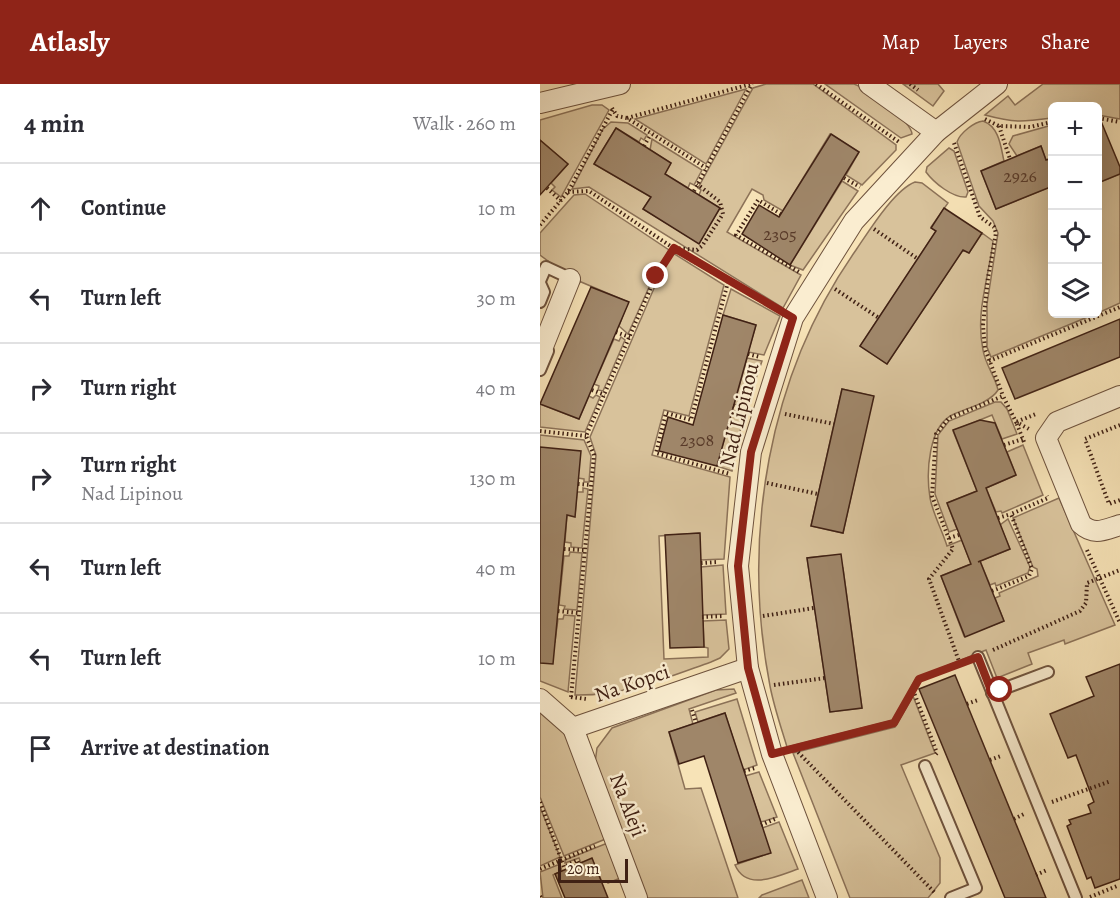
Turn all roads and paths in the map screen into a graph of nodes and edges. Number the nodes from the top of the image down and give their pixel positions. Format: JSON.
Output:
{"nodes":[{"id":1,"x":620,"y":84,"type":"edge"},
{"id":2,"x":752,"y":84,"type":"edge"},
{"id":3,"x":869,"y":84,"type":"edge"},
{"id":4,"x":997,"y":84,"type":"edge"},
{"id":5,"x":540,"y":103,"type":"edge"},
{"id":6,"x":607,"y":104,"type":"dead end"},
{"id":7,"x":613,"y":109,"type":"junction"},
{"id":8,"x":988,"y":109,"type":"dead end"},
{"id":9,"x":627,"y":118,"type":"junction"},
{"id":10,"x":1102,"y":119,"type":"edge"},
{"id":11,"x":1120,"y":122,"type":"edge"},
{"id":12,"x":1048,"y":123,"type":"edge"},
{"id":13,"x":999,"y":126,"type":"junction"},
{"id":14,"x":651,"y":134,"type":"junction"},
{"id":15,"x":940,"y":140,"type":"junction"},
{"id":16,"x":644,"y":146,"type":"dead end"},
{"id":17,"x":1010,"y":159,"type":"dead end"},
{"id":18,"x":706,"y":168,"type":"junction"},
{"id":19,"x":844,"y":177,"type":"dead end"},
{"id":20,"x":698,"y":184,"type":"junction"},
{"id":21,"x":547,"y":188,"type":"dead end"},
{"id":22,"x":863,"y":189,"type":"dead end"},
{"id":23,"x":568,"y":192,"type":"junction"},
{"id":24,"x":694,"y":192,"type":"dead end"},
{"id":25,"x":561,"y":201,"type":"junction"},
{"id":26,"x":781,"y":214,"type":"dead end"},
{"id":27,"x":540,"y":225,"type":"edge"},
{"id":28,"x":869,"y":225,"type":"dead end"},
{"id":29,"x":674,"y":248,"type":"junction"},
{"id":30,"x":918,"y":259,"type":"dead end"},
{"id":31,"x":804,"y":275,"type":"dead end"},
{"id":32,"x":570,"y":279,"type":"junction"},
{"id":33,"x":540,"y":282,"type":"edge"},
{"id":34,"x":728,"y":282,"type":"junction"},
{"id":35,"x":829,"y":286,"type":"dead end"},
{"id":36,"x":540,"y":302,"type":"edge"},
{"id":37,"x":1120,"y":307,"type":"edge"},
{"id":38,"x":793,"y":318,"type":"junction"},
{"id":39,"x":879,"y":318,"type":"dead end"},
{"id":40,"x":616,"y":332,"type":"dead end"},
{"id":41,"x":630,"y":337,"type":"junction"},
{"id":42,"x":540,"y":354,"type":"edge"},
{"id":43,"x":989,"y":361,"type":"junction"},
{"id":44,"x":540,"y":370,"type":"edge"},
{"id":45,"x":592,"y":390,"type":"dead end"},
{"id":46,"x":605,"y":395,"type":"junction"},
{"id":47,"x":1003,"y":396,"type":"junction"},
{"id":48,"x":1120,"y":396,"type":"edge"},
{"id":49,"x":780,"y":413,"type":"dead end"},
{"id":50,"x":834,"y":424,"type":"dead end"},
{"id":51,"x":1120,"y":425,"type":"edge"},
{"id":52,"x":540,"y":431,"type":"edge"},
{"id":53,"x":586,"y":436,"type":"junction"},
{"id":54,"x":1023,"y":438,"type":"dead end"},
{"id":55,"x":1046,"y":438,"type":"junction"},
{"id":56,"x":1004,"y":446,"type":"dead end"},
{"id":57,"x":734,"y":475,"type":"dead end"},
{"id":58,"x":760,"y":482,"type":"dead end"},
{"id":59,"x":578,"y":484,"type":"dead end"},
{"id":60,"x":591,"y":485,"type":"junction"},
{"id":61,"x":818,"y":494,"type":"dead end"},
{"id":62,"x":1120,"y":500,"type":"edge"},
{"id":63,"x":1011,"y":514,"type":"dead end"},
{"id":64,"x":998,"y":518,"type":"dead end"},
{"id":65,"x":1081,"y":524,"type":"junction"},
{"id":66,"x":1120,"y":525,"type":"edge"},
{"id":67,"x":959,"y":534,"type":"dead end"},
{"id":68,"x":949,"y":538,"type":"junction"},
{"id":69,"x":564,"y":549,"type":"dead end"},
{"id":70,"x":585,"y":550,"type":"junction"},
{"id":71,"x":728,"y":562,"type":"dead end"},
{"id":72,"x":700,"y":563,"type":"dead end"},
{"id":73,"x":1120,"y":570,"type":"edge"},
{"id":74,"x":1100,"y":577,"type":"junction"},
{"id":75,"x":814,"y":608,"type":"dead end"},
{"id":76,"x":558,"y":611,"type":"dead end"},
{"id":77,"x":579,"y":613,"type":"junction"},
{"id":78,"x":731,"y":616,"type":"dead end"},
{"id":79,"x":702,"y":617,"type":"dead end"},
{"id":80,"x":757,"y":617,"type":"dead end"},
{"id":81,"x":1120,"y":623,"type":"edge"},
{"id":82,"x":978,"y":657,"type":"junction"},
{"id":83,"x":960,"y":664,"type":"junction"},
{"id":84,"x":748,"y":668,"type":"junction"},
{"id":85,"x":1048,"y":672,"type":"dead end"},
{"id":86,"x":825,"y":678,"type":"dead end"},
{"id":87,"x":767,"y":686,"type":"dead end"},
{"id":88,"x":913,"y":690,"type":"junction"},
{"id":89,"x":992,"y":693,"type":"junction"},
{"id":90,"x":571,"y":697,"type":"dead end"},
{"id":91,"x":540,"y":699,"type":"edge"},
{"id":92,"x":701,"y":707,"type":"dead end"},
{"id":93,"x":696,"y":723,"type":"dead end"},
{"id":94,"x":573,"y":728,"type":"junction"},
{"id":95,"x":795,"y":749,"type":"junction"},
{"id":96,"x":772,"y":754,"type":"junction"},
{"id":97,"x":925,"y":766,"type":"joint"},
{"id":98,"x":1111,"y":781,"type":"dead end"},
{"id":99,"x":540,"y":802,"type":"edge"},
{"id":100,"x":1039,"y":807,"type":"junction"},
{"id":101,"x":781,"y":817,"type":"dead end"},
{"id":102,"x":761,"y":825,"type":"dead end"},
{"id":103,"x":615,"y":838,"type":"junction"},
{"id":104,"x":563,"y":859,"type":"junction"},
{"id":105,"x":579,"y":864,"type":"dead end"},
{"id":106,"x":540,"y":869,"type":"edge"},
{"id":107,"x":1117,"y":886,"type":"dead end"},
{"id":108,"x":638,"y":898,"type":"edge"},
{"id":109,"x":827,"y":898,"type":"edge"},
{"id":110,"x":940,"y":898,"type":"edge"},
{"id":111,"x":951,"y":898,"type":"edge"},
{"id":112,"x":1076,"y":898,"type":"edge"},
{"id":113,"x":1088,"y":898,"type":"edge"}],
"edges":[{"from":1,"to":5,"type":"street"},
{"from":2,"to":9,"type":"path"},
{"from":2,"to":18,"type":"path"},
{"from":3,"to":15,"type":"street"},
{"from":4,"to":15,"type":"street","name":"Nad Lipinou"},
{"from":6,"to":7,"type":"path"},
{"from":7,"to":9,"type":"path"},
{"from":7,"to":23,"type":"path"},
{"from":8,"to":13,"type":"path"},
{"from":9,"to":14,"type":"path"},
{"from":10,"to":11,"type":"path"},
{"from":12,"to":13,"type":"path"},
{"from":13,"to":17,"type":"path"},
{"from":14,"to":16,"type":"path"},
{"from":14,"to":18,"type":"path"},
{"from":15,"to":38,"type":"street","name":"Nad Lipinou"},
{"from":15,"to":43,"type":"path"},
{"from":18,"to":20,"type":"path"},
{"from":19,"to":22,"type":"path"},
{"from":20,"to":24,"type":"path"},
{"from":20,"to":29,"type":"path"},
{"from":21,"to":25,"type":"path"},
{"from":23,"to":25,"type":"path"},
{"from":23,"to":29,"type":"path"},
{"from":25,"to":27,"type":"path"},
{"from":26,"to":31,"type":"path"},
{"from":28,"to":30,"type":"path"},
{"from":29,"to":34,"type":"path"},
{"from":29,"to":41,"type":"path"},
{"from":32,"to":33,"type":"lane"},
{"from":32,"to":42,"type":"street"},
{"from":32,"to":44,"type":"lane"},
{"from":33,"to":36,"type":"lane"},
{"from":34,"to":38,"type":"path"},
{"from":34,"to":57,"type":"path"},
{"from":35,"to":39,"type":"path"},
{"from":37,"to":43,"type":"path"},
{"from":38,"to":84,"type":"street","name":"Nad Lipinou"},
{"from":40,"to":41,"type":"path"},
{"from":41,"to":46,"type":"path"},
{"from":43,"to":47,"type":"path"},
{"from":45,"to":46,"type":"path"},
{"from":46,"to":53,"type":"path"},
{"from":47,"to":55,"type":"path"},
{"from":47,"to":68,"type":"path"},
{"from":48,"to":55,"type":"street"},
{"from":49,"to":50,"type":"path"},
{"from":51,"to":62,"type":"path"},
{"from":52,"to":53,"type":"path"},
{"from":53,"to":60,"type":"path"},
{"from":54,"to":56,"type":"path"},
{"from":55,"to":65,"type":"street"},
{"from":58,"to":61,"type":"path"},
{"from":59,"to":60,"type":"path"},
{"from":60,"to":70,"type":"path"},
{"from":63,"to":64,"type":"path"},
{"from":65,"to":66,"type":"street"},
{"from":65,"to":74,"type":"path"},
{"from":67,"to":68,"type":"path"},
{"from":68,"to":83,"type":"path"},
{"from":69,"to":70,"type":"path"},
{"from":70,"to":77,"type":"path"},
{"from":71,"to":72,"type":"path"},
{"from":73,"to":74,"type":"path"},
{"from":74,"to":81,"type":"path"},
{"from":74,"to":82,"type":"path"},
{"from":75,"to":80,"type":"path"},
{"from":76,"to":77,"type":"path"},
{"from":77,"to":90,"type":"path"},
{"from":78,"to":79,"type":"path"},
{"from":82,"to":83,"type":"path"},
{"from":82,"to":89,"type":"lane"},
{"from":83,"to":88,"type":"path"},
{"from":84,"to":94,"type":"street","name":"Na Kopci"},
{"from":84,"to":96,"type":"street","name":"Nad Lipinou"},
{"from":85,"to":89,"type":"lane"},
{"from":86,"to":87,"type":"path"},
{"from":88,"to":95,"type":"path"},
{"from":88,"to":97,"type":"path"},
{"from":89,"to":100,"type":"lane"},
{"from":91,"to":94,"type":"street"},
{"from":92,"to":93,"type":"path"},
{"from":94,"to":103,"type":"street","name":"Na Aleji"},
{"from":95,"to":96,"type":"path"},
{"from":95,"to":110,"type":"path"},
{"from":96,"to":109,"type":"street","name":"Nad Lipinou"},
{"from":97,"to":111,"type":"lane"},
{"from":98,"to":100,"type":"path"},
{"from":99,"to":104,"type":"path"},
{"from":100,"to":112,"type":"lane"},
{"from":101,"to":102,"type":"path"},
{"from":103,"to":104,"type":"path"},
{"from":103,"to":108,"type":"street","name":"Na Aleji"},
{"from":104,"to":105,"type":"path"},
{"from":104,"to":106,"type":"path"},
{"from":107,"to":113,"type":"path"}]}
